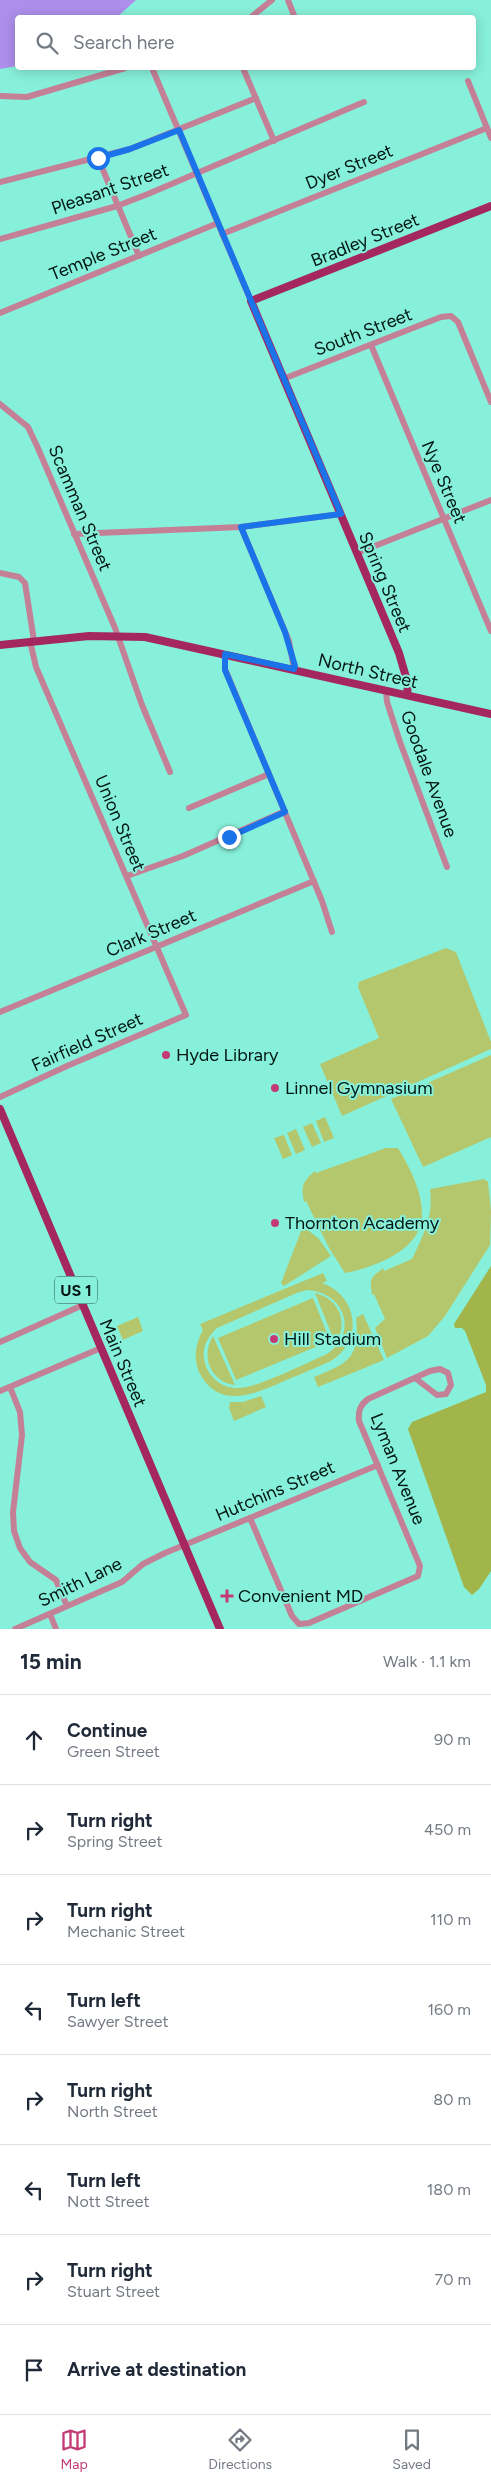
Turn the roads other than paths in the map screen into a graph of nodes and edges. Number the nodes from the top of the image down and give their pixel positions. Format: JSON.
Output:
{"nodes":[{"id":1,"x":272,"y":0,"type":"edge"},
{"id":2,"x":288,"y":0,"type":"edge"},
{"id":3,"x":254,"y":15,"type":"edge"},
{"id":4,"x":294,"y":15,"type":"edge"},
{"id":5,"x":117,"y":70,"type":"edge"},
{"id":6,"x":153,"y":70,"type":"edge"},
{"id":7,"x":244,"y":70,"type":"edge"},
{"id":8,"x":468,"y":81,"type":"dead end"},
{"id":9,"x":0,"y":96,"type":"edge"},
{"id":10,"x":256,"y":98,"type":"junction"},
{"id":11,"x":364,"y":102,"type":"dead end"},
{"id":12,"x":487,"y":128,"type":"junction"},
{"id":13,"x":179,"y":130,"type":"junction"},
{"id":14,"x":491,"y":138,"type":"edge"},
{"id":15,"x":274,"y":141,"type":"junction"},
{"id":16,"x":98,"y":158,"type":"junction"},
{"id":17,"x":197,"y":174,"type":"junction"},
{"id":18,"x":0,"y":182,"type":"edge"},
{"id":19,"x":117,"y":206,"type":"junction"},
{"id":20,"x":491,"y":206,"type":"edge"},
{"id":21,"x":218,"y":223,"type":"junction"},
{"id":22,"x":222,"y":234,"type":"junction"},
{"id":23,"x":0,"y":239,"type":"edge"},
{"id":24,"x":139,"y":256,"type":"junction"},
{"id":25,"x":251,"y":301,"type":"junction"},
{"id":26,"x":0,"y":313,"type":"edge"},
{"id":27,"x":370,"y":345,"type":"junction"},
{"id":28,"x":283,"y":378,"type":"junction"},
{"id":29,"x":488,"y":385,"type":"edge"},
{"id":30,"x":491,"y":402,"type":"edge"},
{"id":31,"x":0,"y":404,"type":"edge"},
{"id":32,"x":491,"y":500,"type":"edge"},
{"id":33,"x":341,"y":514,"type":"junction"},
{"id":34,"x":443,"y":519,"type":"junction"},
{"id":35,"x":241,"y":527,"type":"junction"},
{"id":36,"x":74,"y":534,"type":"junction"},
{"id":37,"x":357,"y":553,"type":"junction"},
{"id":38,"x":0,"y":573,"type":"edge"},
{"id":39,"x":491,"y":631,"type":"edge"},
{"id":40,"x":118,"y":636,"type":"junction"},
{"id":41,"x":32,"y":641,"type":"junction"},
{"id":42,"x":0,"y":645,"type":"edge"},
{"id":43,"x":225,"y":654,"type":"junction"},
{"id":44,"x":294,"y":669,"type":"junction"},
{"id":45,"x":386,"y":690,"type":"junction"},
{"id":46,"x":407,"y":695,"type":"junction"},
{"id":47,"x":491,"y":714,"type":"edge"},
{"id":48,"x":170,"y":772,"type":"dead end"},
{"id":49,"x":269,"y":774,"type":"junction"},
{"id":50,"x":189,"y":808,"type":"dead end"},
{"id":51,"x":285,"y":812,"type":"junction"},
{"id":52,"x":447,"y":867,"type":"dead end"},
{"id":53,"x":127,"y":876,"type":"junction"},
{"id":54,"x":314,"y":881,"type":"junction"},
{"id":55,"x":332,"y":932,"type":"dead end"},
{"id":56,"x":157,"y":947,"type":"junction"},
{"id":57,"x":0,"y":1012,"type":"edge"},
{"id":58,"x":186,"y":1015,"type":"joint"},
{"id":59,"x":0,"y":1098,"type":"edge"},
{"id":60,"x":0,"y":1109,"type":"edge"},
{"id":61,"x":82,"y":1305,"type":"junction"},
{"id":62,"x":0,"y":1342,"type":"edge"},
{"id":63,"x":101,"y":1348,"type":"junction"},
{"id":64,"x":415,"y":1378,"type":"junction"},
{"id":65,"x":10,"y":1387,"type":"junction"},
{"id":66,"x":0,"y":1391,"type":"edge"},
{"id":67,"x":378,"y":1465,"type":"junction"},
{"id":68,"x":250,"y":1518,"type":"junction"},
{"id":69,"x":184,"y":1545,"type":"junction"},
{"id":70,"x":67,"y":1606,"type":"junction"},
{"id":71,"x":50,"y":1614,"type":"junction"},
{"id":72,"x":15,"y":1629,"type":"edge"},
{"id":73,"x":56,"y":1629,"type":"edge"},
{"id":74,"x":220,"y":1629,"type":"edge"}],
"edges":[{"from":1,"to":3,"type":"street"},
{"from":2,"to":4,"type":"street"},
{"from":5,"to":9,"type":"street"},
{"from":6,"to":13,"type":"street","name":"Spring Street"},
{"from":7,"to":10,"type":"street"},
{"from":8,"to":12,"type":"street"},
{"from":10,"to":13,"type":"street"},
{"from":10,"to":15,"type":"street"},
{"from":11,"to":15,"type":"street","name":"Pleasant Street"},
{"from":12,"to":14,"type":"street"},
{"from":12,"to":22,"type":"street","name":"Dyer Street"},
{"from":13,"to":16,"type":"street"},
{"from":13,"to":17,"type":"street","name":"Spring Street"},
{"from":15,"to":17,"type":"street","name":"Pleasant Street"},
{"from":16,"to":18,"type":"street"},
{"from":16,"to":19,"type":"street"},
{"from":17,"to":19,"type":"street","name":"Pleasant Street"},
{"from":17,"to":21,"type":"street","name":"Spring Street"},
{"from":19,"to":23,"type":"street","name":"Pleasant Street"},
{"from":19,"to":24,"type":"street"},
{"from":20,"to":25,"type":"main road","name":"Bradley Street"},
{"from":21,"to":22,"type":"street","name":"Spring Street"},
{"from":21,"to":24,"type":"street","name":"Temple Street"},
{"from":22,"to":25,"type":"street","name":"Spring Street"},
{"from":24,"to":26,"type":"street","name":"Temple Street"},
{"from":25,"to":28,"type":"main road","name":"Spring Street"},
{"from":27,"to":28,"type":"street","name":"South Street"},
{"from":27,"to":29,"type":"street","name":"South Street"},
{"from":27,"to":34,"type":"street","name":"Nye Street"},
{"from":28,"to":33,"type":"main road","name":"Spring Street"},
{"from":29,"to":30,"type":"street"},
{"from":31,"to":36,"type":"street","name":"Scamman Street"},
{"from":32,"to":34,"type":"street"},
{"from":33,"to":35,"type":"street"},
{"from":33,"to":37,"type":"main road","name":"Spring Street"},
{"from":34,"to":37,"type":"street"},
{"from":34,"to":39,"type":"street","name":"Nye Street"},
{"from":35,"to":36,"type":"street"},
{"from":35,"to":44,"type":"street"},
{"from":36,"to":40,"type":"street","name":"Scamman Street"},
{"from":37,"to":46,"type":"main road","name":"Spring Street"},
{"from":38,"to":41,"type":"street","name":"Union Street"},
{"from":40,"to":41,"type":"main road","name":"North Street"},
{"from":40,"to":43,"type":"main road","name":"North Street"},
{"from":40,"to":48,"type":"street","name":"Scamman Street"},
{"from":41,"to":42,"type":"main road","name":"North Street"},
{"from":41,"to":53,"type":"street","name":"Union Street"},
{"from":43,"to":44,"type":"main road","name":"North Street"},
{"from":43,"to":49,"type":"street"},
{"from":44,"to":45,"type":"main road","name":"North Street"},
{"from":45,"to":46,"type":"main road","name":"North Street"},
{"from":45,"to":52,"type":"street","name":"Goodale Avenue"},
{"from":46,"to":47,"type":"main road","name":"North Street"},
{"from":49,"to":50,"type":"street"},
{"from":49,"to":51,"type":"street"},
{"from":51,"to":53,"type":"street"},
{"from":51,"to":54,"type":"street"},
{"from":53,"to":56,"type":"street","name":"Union Street"},
{"from":54,"to":55,"type":"street"},
{"from":54,"to":56,"type":"street","name":"Clark Street"},
{"from":56,"to":57,"type":"street","name":"Clark Street"},
{"from":56,"to":58,"type":"street","name":"Union Street"},
{"from":58,"to":59,"type":"street","name":"Fairfield Street"},
{"from":60,"to":61,"type":"main road","name":"Main Street","number":"US 1"},
{"from":61,"to":62,"type":"street"},
{"from":61,"to":63,"type":"main road","name":"Main Street","number":"US 1"},
{"from":63,"to":65,"type":"street"},
{"from":63,"to":69,"type":"main road","name":"Main Street","number":"US 1"},
{"from":64,"to":64,"type":"street","name":"Lyman Avenue"},
{"from":64,"to":67,"type":"street","name":"Lyman Avenue"},
{"from":65,"to":66,"type":"street"},
{"from":65,"to":70,"type":"street"},
{"from":67,"to":68,"type":"street","name":"Hutchins Street"},
{"from":67,"to":68,"type":"street","name":"Lyman Avenue"},
{"from":68,"to":69,"type":"street","name":"Hutchins Street"},
{"from":69,"to":70,"type":"street","name":"Smith Lane"},
{"from":69,"to":74,"type":"main road","name":"Main Street","number":"US 1"},
{"from":70,"to":71,"type":"street","name":"Smith Lane"},
{"from":71,"to":72,"type":"street","name":"Smith Lane"},
{"from":71,"to":73,"type":"street"}]}
